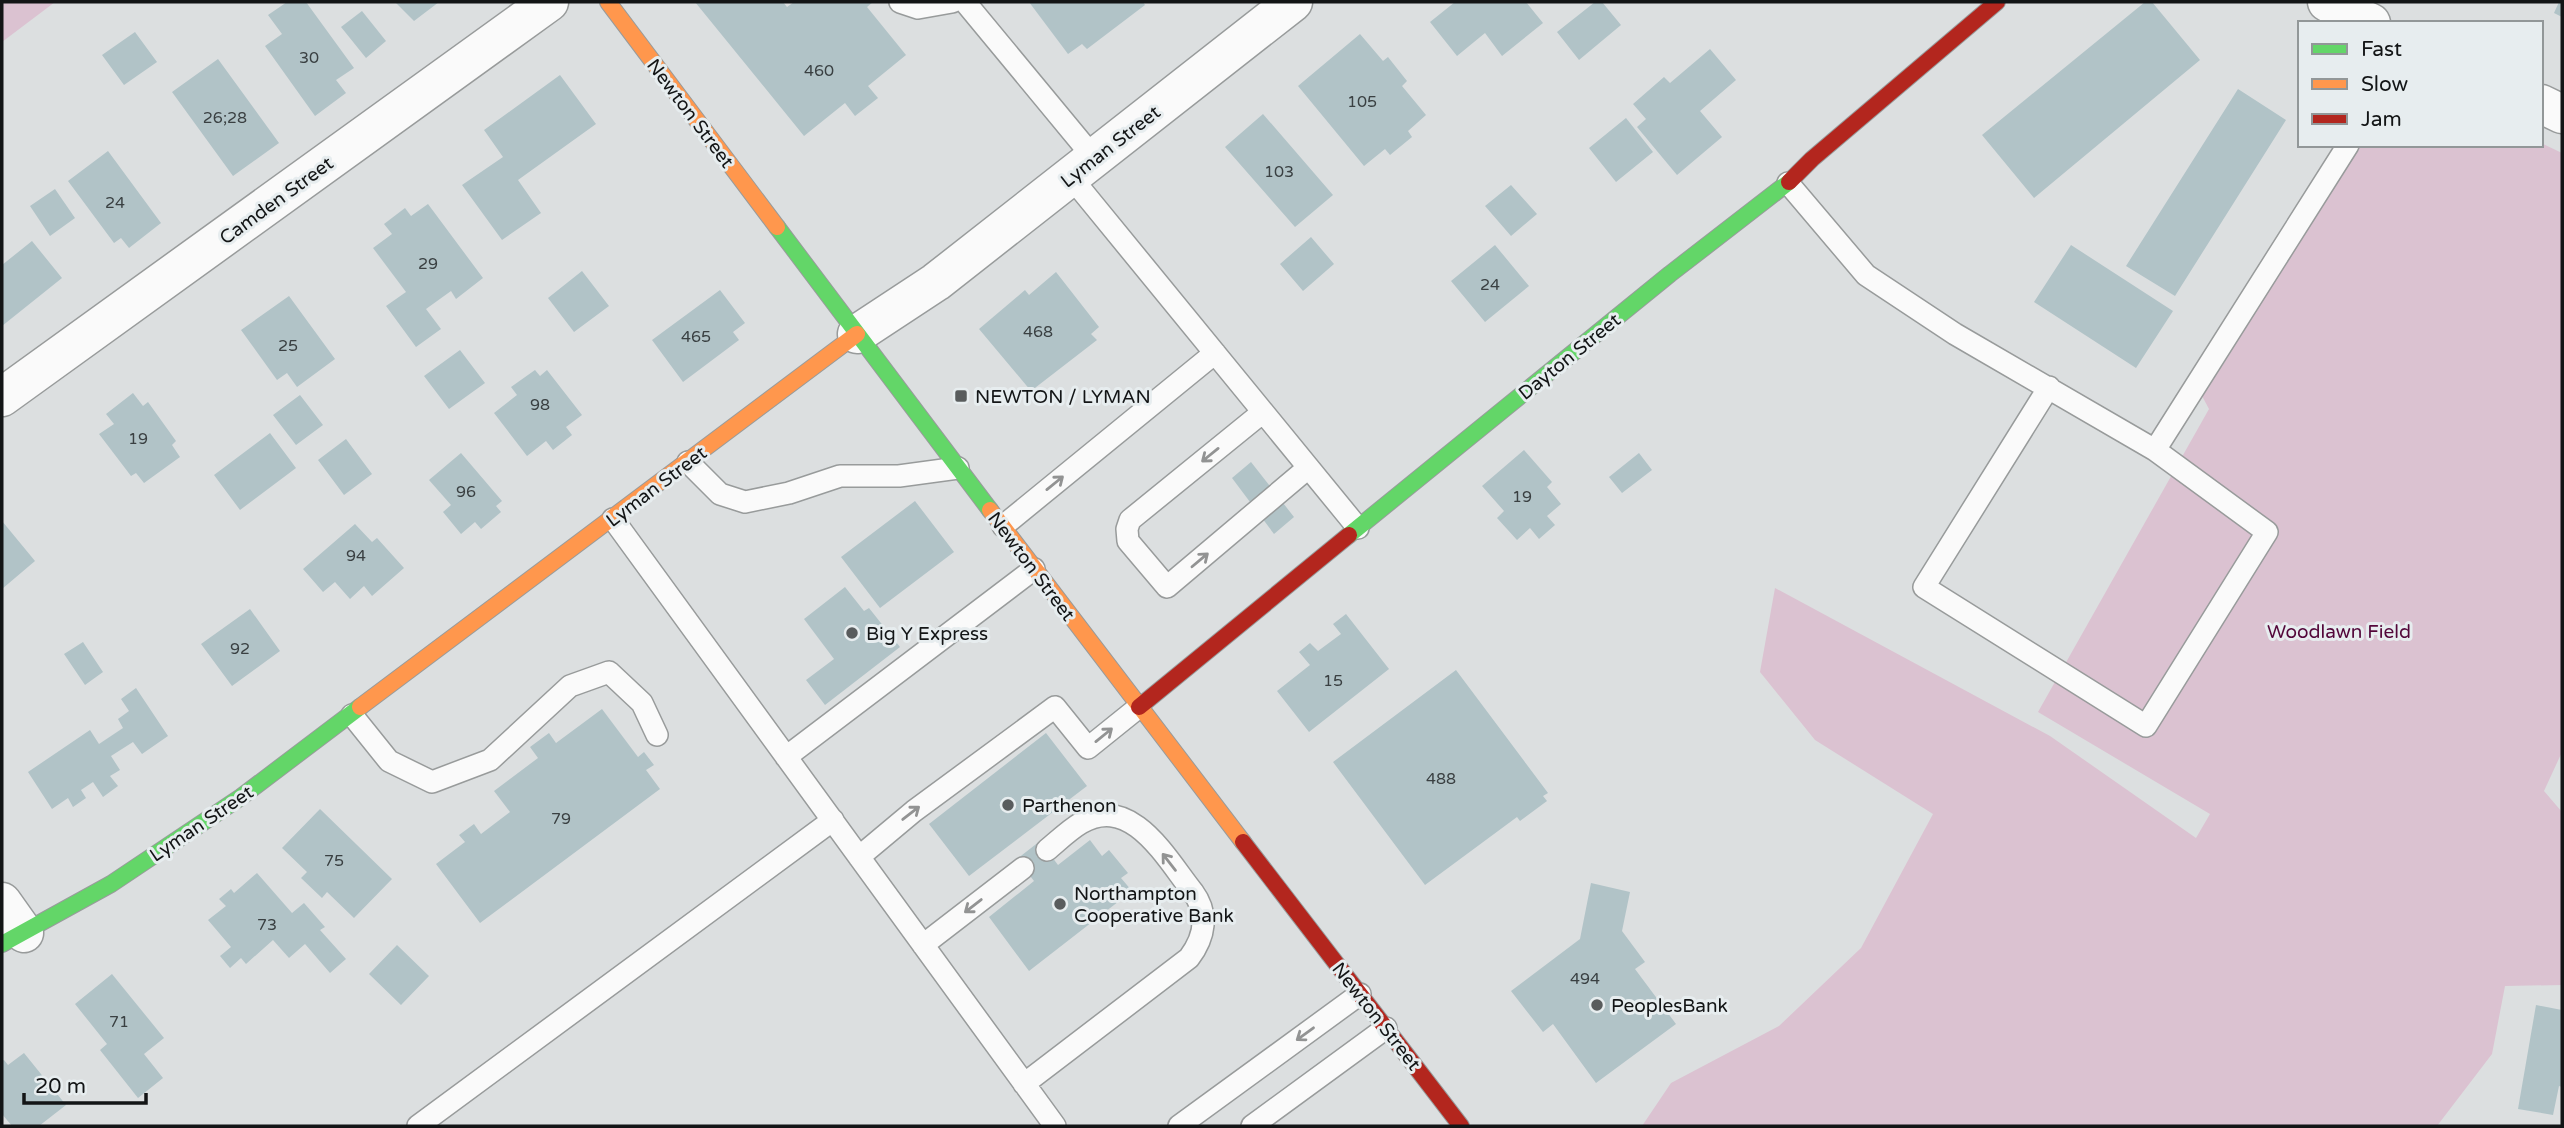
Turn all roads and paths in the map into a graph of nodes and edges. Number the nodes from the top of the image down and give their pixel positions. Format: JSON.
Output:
{"nodes":[{"id":1,"x":549,"y":2,"type":"edge"},
{"id":2,"x":608,"y":2,"type":"edge"},
{"id":3,"x":900,"y":2,"type":"edge"},
{"id":4,"x":953,"y":2,"type":"edge"},
{"id":5,"x":965,"y":2,"type":"edge"},
{"id":6,"x":1293,"y":2,"type":"edge"},
{"id":7,"x":1997,"y":2,"type":"edge"},
{"id":8,"x":2327,"y":2,"type":"edge"},
{"id":9,"x":2367,"y":21,"type":"edge"},
{"id":10,"x":2543,"y":105,"type":"edge"},
{"id":11,"x":2562,"y":114,"type":"edge"},
{"id":12,"x":2347,"y":147,"type":"edge"},
{"id":13,"x":1082,"y":167,"type":"junction"},
{"id":14,"x":1788,"y":183,"type":"junction"},
{"id":15,"x":858,"y":334,"type":"junction"},
{"id":16,"x":1215,"y":353,"type":"junction"},
{"id":17,"x":2049,"y":387,"type":"junction"},
{"id":18,"x":2,"y":397,"type":"edge"},
{"id":19,"x":1263,"y":412,"type":"junction"},
{"id":20,"x":2155,"y":450,"type":"junction"},
{"id":21,"x":688,"y":462,"type":"junction"},
{"id":22,"x":958,"y":468,"type":"junction"},
{"id":23,"x":1308,"y":468,"type":"junction"},
{"id":24,"x":613,"y":519,"type":"junction"},
{"id":25,"x":1003,"y":526,"type":"junction"},
{"id":26,"x":1358,"y":528,"type":"junction"},
{"id":27,"x":1034,"y":569,"type":"junction"},
{"id":28,"x":1139,"y":707,"type":"junction"},
{"id":29,"x":352,"y":715,"type":"junction"},
{"id":30,"x":657,"y":736,"type":"dead end"},
{"id":31,"x":786,"y":757,"type":"junction"},
{"id":32,"x":833,"y":820,"type":"junction"},
{"id":33,"x":1047,"y":850,"type":"dead end"},
{"id":34,"x":859,"y":857,"type":"junction"},
{"id":35,"x":1023,"y":868,"type":"dead end"},
{"id":36,"x":2,"y":902,"type":"edge"},
{"id":37,"x":13,"y":939,"type":"edge"},
{"id":38,"x":923,"y":945,"type":"junction"},
{"id":39,"x":1360,"y":994,"type":"junction"},
{"id":40,"x":1386,"y":1028,"type":"junction"},
{"id":41,"x":1024,"y":1084,"type":"junction"},
{"id":42,"x":418,"y":1126,"type":"edge"},
{"id":43,"x":1055,"y":1126,"type":"edge"},
{"id":44,"x":1179,"y":1126,"type":"edge"},
{"id":45,"x":1252,"y":1126,"type":"edge"},
{"id":46,"x":1461,"y":1126,"type":"edge"}],
"edges":[{"from":1,"to":18,"type":"street","name":"Camden Street"},
{"from":2,"to":15,"type":"main road","name":"Newton Street"},
{"from":3,"to":4,"type":"lane"},
{"from":5,"to":13,"type":"lane"},
{"from":6,"to":13,"type":"street","name":"Lyman Street"},
{"from":7,"to":14,"type":"main road","name":"Dayton Street"},
{"from":8,"to":9,"type":"street"},
{"from":10,"to":11,"type":"street"},
{"from":12,"to":20,"type":"lane"},
{"from":13,"to":15,"type":"street","name":"Lyman Street"},
{"from":13,"to":16,"type":"lane"},
{"from":14,"to":17,"type":"lane"},
{"from":14,"to":26,"type":"main road","name":"Dayton Street"},
{"from":15,"to":21,"type":"main road","name":"Lyman Street"},
{"from":15,"to":22,"type":"main road","name":"Newton Street"},
{"from":16,"to":19,"type":"lane"},
{"from":25,"to":16,"type":"lane","one_way":true},
{"from":17,"to":20,"type":"lane"},
{"from":17,"to":20,"type":"lane"},
{"from":19,"to":23,"type":"lane"},
{"from":19,"to":23,"type":"lane","one_way":true},
{"from":21,"to":22,"type":"lane"},
{"from":21,"to":24,"type":"main road","name":"Lyman Street"},
{"from":22,"to":25,"type":"main road","name":"Newton Street"},
{"from":23,"to":26,"type":"lane"},
{"from":24,"to":29,"type":"main road","name":"Lyman Street"},
{"from":24,"to":31,"type":"lane"},
{"from":25,"to":27,"type":"main road","name":"Newton Street"},
{"from":26,"to":28,"type":"main road","name":"Dayton Street"},
{"from":27,"to":28,"type":"main road","name":"Newton Street"},
{"from":27,"to":31,"type":"lane"},
{"from":34,"to":28,"type":"lane","one_way":true},
{"from":28,"to":39,"type":"main road","name":"Newton Street"},
{"from":29,"to":30,"type":"lane"},
{"from":29,"to":37,"type":"main road","name":"Lyman Street"},
{"from":31,"to":32,"type":"lane"},
{"from":32,"to":34,"type":"lane"},
{"from":32,"to":42,"type":"lane"},
{"from":41,"to":33,"type":"lane","one_way":true},
{"from":34,"to":38,"type":"lane"},
{"from":35,"to":38,"type":"lane","one_way":true},
{"from":36,"to":37,"type":"street"},
{"from":38,"to":41,"type":"lane"},
{"from":39,"to":40,"type":"main road","name":"Newton Street"},
{"from":39,"to":44,"type":"lane","one_way":true},
{"from":40,"to":45,"type":"lane"},
{"from":40,"to":46,"type":"main road","name":"Newton Street"},
{"from":41,"to":43,"type":"lane"}]}
